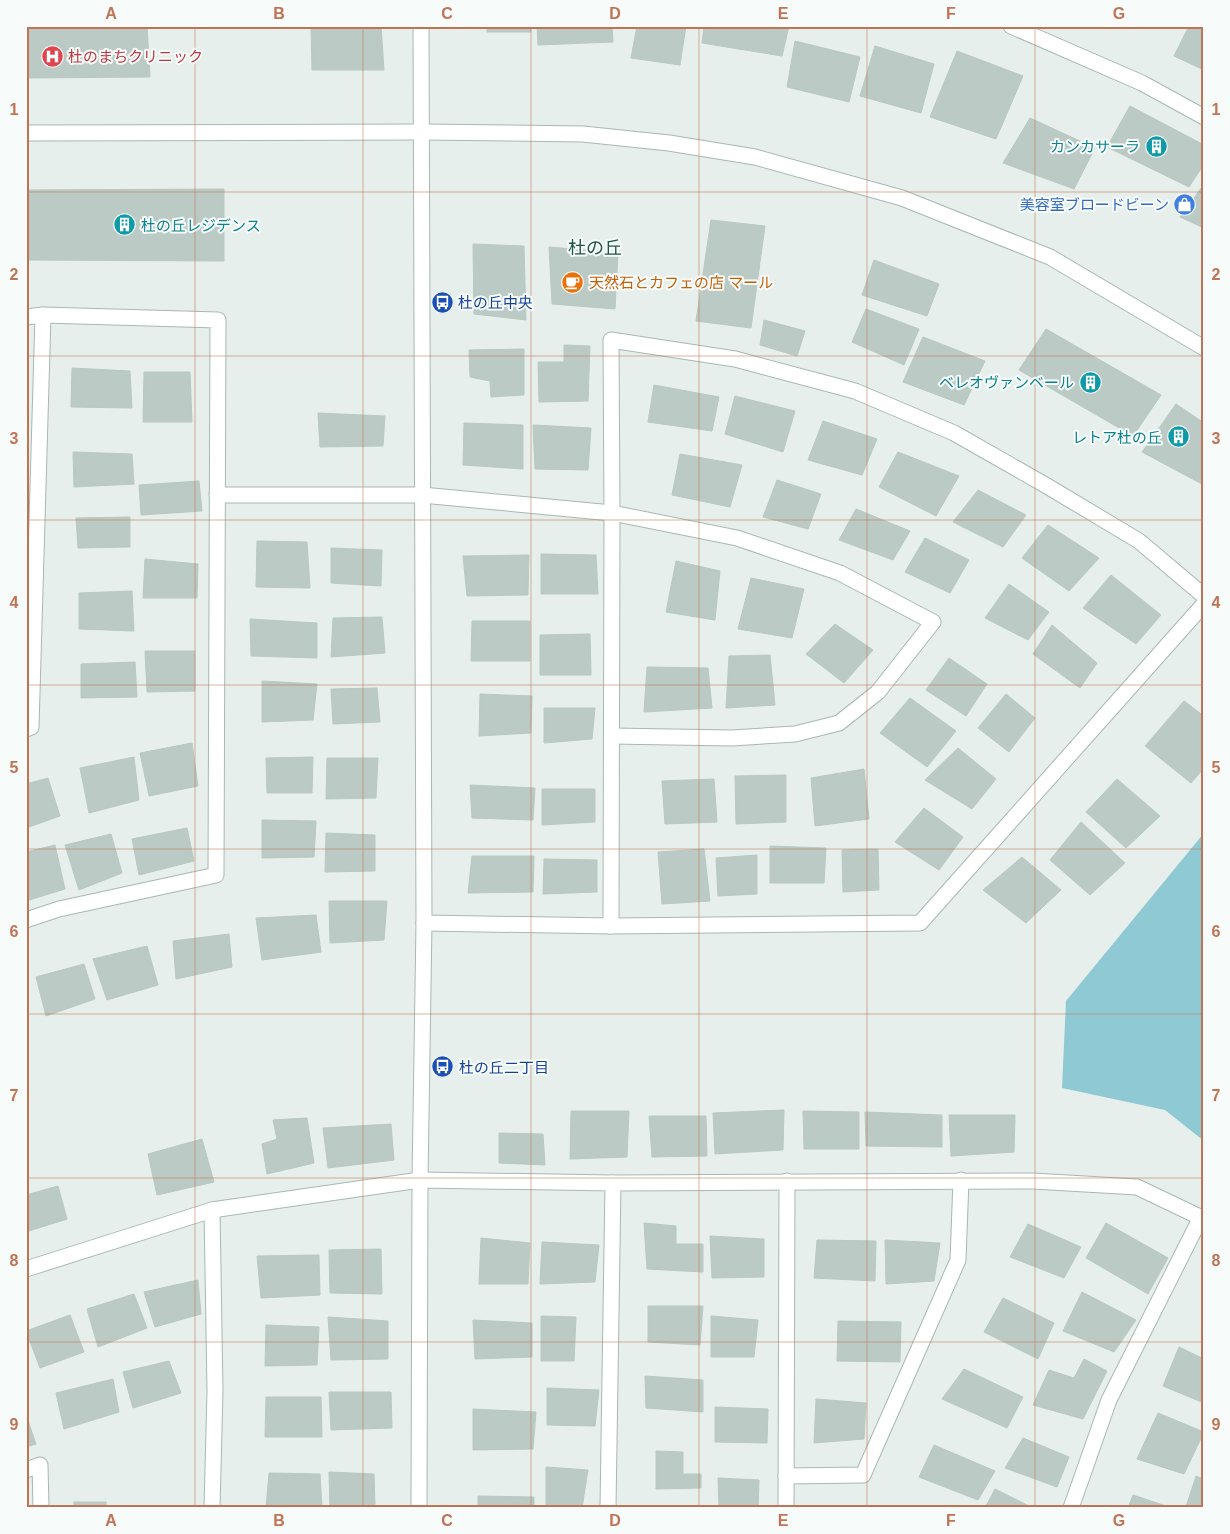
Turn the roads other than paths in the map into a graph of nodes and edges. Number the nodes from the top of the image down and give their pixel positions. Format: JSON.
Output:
{"nodes":[{"id":1,"x":422,"y":26,"type":"edge"},
{"id":2,"x":1011,"y":26,"type":"edge"},
{"id":3,"x":1204,"y":117,"type":"edge"},
{"id":4,"x":423,"y":132,"type":"junction"},
{"id":5,"x":26,"y":133,"type":"edge"},
{"id":6,"x":43,"y":315,"type":"junction"},
{"id":7,"x":26,"y":317,"type":"edge"},
{"id":8,"x":1204,"y":348,"type":"edge"},
{"id":9,"x":217,"y":495,"type":"junction"},
{"id":10,"x":422,"y":495,"type":"junction"},
{"id":11,"x":612,"y":513,"type":"junction"},
{"id":12,"x":1204,"y":596,"type":"edge"},
{"id":13,"x":1204,"y":604,"type":"edge"},
{"id":14,"x":26,"y":729,"type":"edge"},
{"id":15,"x":612,"y":736,"type":"junction"},
{"id":16,"x":26,"y":920,"type":"edge"},
{"id":17,"x":424,"y":923,"type":"junction"},
{"id":18,"x":611,"y":926,"type":"junction"},
{"id":19,"x":420,"y":1180,"type":"junction"},
{"id":20,"x":961,"y":1180,"type":"junction"},
{"id":21,"x":787,"y":1181,"type":"junction"},
{"id":22,"x":613,"y":1183,"type":"junction"},
{"id":23,"x":212,"y":1210,"type":"junction"},
{"id":24,"x":1202,"y":1218,"type":"edge"},
{"id":25,"x":26,"y":1269,"type":"edge"},
{"id":26,"x":26,"y":1470,"type":"edge"},
{"id":27,"x":786,"y":1476,"type":"junction"},
{"id":28,"x":41,"y":1508,"type":"edge"},
{"id":29,"x":212,"y":1508,"type":"edge"},
{"id":30,"x":420,"y":1508,"type":"edge"},
{"id":31,"x":608,"y":1508,"type":"edge"},
{"id":32,"x":786,"y":1508,"type":"edge"},
{"id":33,"x":1070,"y":1508,"type":"edge"}],
"edges":[{"from":1,"to":4,"type":"street"},
{"from":2,"to":3,"type":"street"},
{"from":4,"to":5,"type":"street"},
{"from":4,"to":8,"type":"street"},
{"from":4,"to":10,"type":"street"},
{"from":6,"to":7,"type":"street"},
{"from":6,"to":9,"type":"street"},
{"from":6,"to":14,"type":"street"},
{"from":9,"to":10,"type":"street"},
{"from":9,"to":16,"type":"street"},
{"from":10,"to":11,"type":"street"},
{"from":10,"to":17,"type":"street"},
{"from":11,"to":12,"type":"street"},
{"from":11,"to":15,"type":"street"},
{"from":11,"to":15,"type":"street"},
{"from":13,"to":18,"type":"street"},
{"from":15,"to":18,"type":"street"},
{"from":17,"to":18,"type":"street"},
{"from":17,"to":19,"type":"street"},
{"from":19,"to":22,"type":"street"},
{"from":19,"to":23,"type":"street"},
{"from":19,"to":30,"type":"street"},
{"from":20,"to":21,"type":"street"},
{"from":20,"to":24,"type":"street"},
{"from":20,"to":27,"type":"street"},
{"from":21,"to":22,"type":"street"},
{"from":21,"to":27,"type":"street"},
{"from":22,"to":31,"type":"street"},
{"from":23,"to":25,"type":"street"},
{"from":23,"to":29,"type":"street"},
{"from":24,"to":33,"type":"street"},
{"from":26,"to":28,"type":"street"},
{"from":27,"to":32,"type":"street"}]}
